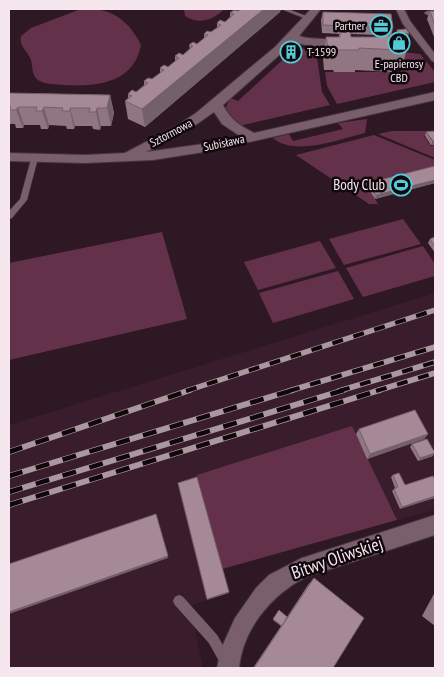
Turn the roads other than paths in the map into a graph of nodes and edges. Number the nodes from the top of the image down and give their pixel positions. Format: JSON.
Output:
{"nodes":[{"id":1,"x":284,"y":9,"type":"edge"},
{"id":2,"x":400,"y":9,"type":"edge"},
{"id":3,"x":427,"y":13,"type":"dead end"},
{"id":4,"x":435,"y":13,"type":"edge"},
{"id":5,"x":314,"y":14,"type":"edge"},
{"id":6,"x":291,"y":37,"type":"junction"},
{"id":7,"x":355,"y":43,"type":"edge"},
{"id":8,"x":435,"y":59,"type":"edge"},
{"id":9,"x":435,"y":96,"type":"edge"},
{"id":10,"x":217,"y":105,"type":"junction"},
{"id":11,"x":252,"y":137,"type":"junction"},
{"id":12,"x":9,"y":157,"type":"edge"},
{"id":13,"x":34,"y":158,"type":"junction"},
{"id":14,"x":122,"y":158,"type":"junction"},
{"id":15,"x":9,"y":216,"type":"edge"},
{"id":16,"x":435,"y":525,"type":"edge"},
{"id":17,"x":179,"y":601,"type":"dead end"},
{"id":18,"x":228,"y":668,"type":"edge"}],
"edges":[{"from":1,"to":5,"type":"lane"},
{"from":2,"to":8,"type":"street"},
{"from":3,"to":4,"type":"lane"},
{"from":5,"to":6,"type":"street","name":"Sztormowa"},
{"from":6,"to":7,"type":"street"},
{"from":6,"to":10,"type":"street","name":"Sztormowa"},
{"from":9,"to":11,"type":"street","name":"Subisława"},
{"from":10,"to":11,"type":"street"},
{"from":10,"to":14,"type":"street","name":"Sztormowa"},
{"from":11,"to":14,"type":"street","name":"Subisława"},
{"from":12,"to":13,"type":"street","name":"Subisława"},
{"from":13,"to":14,"type":"street","name":"Subisława"},
{"from":13,"to":15,"type":"lane"},
{"from":16,"to":18,"type":"street","name":"Bitwy Oliwskiej"},
{"from":17,"to":18,"type":"lane"}]}
